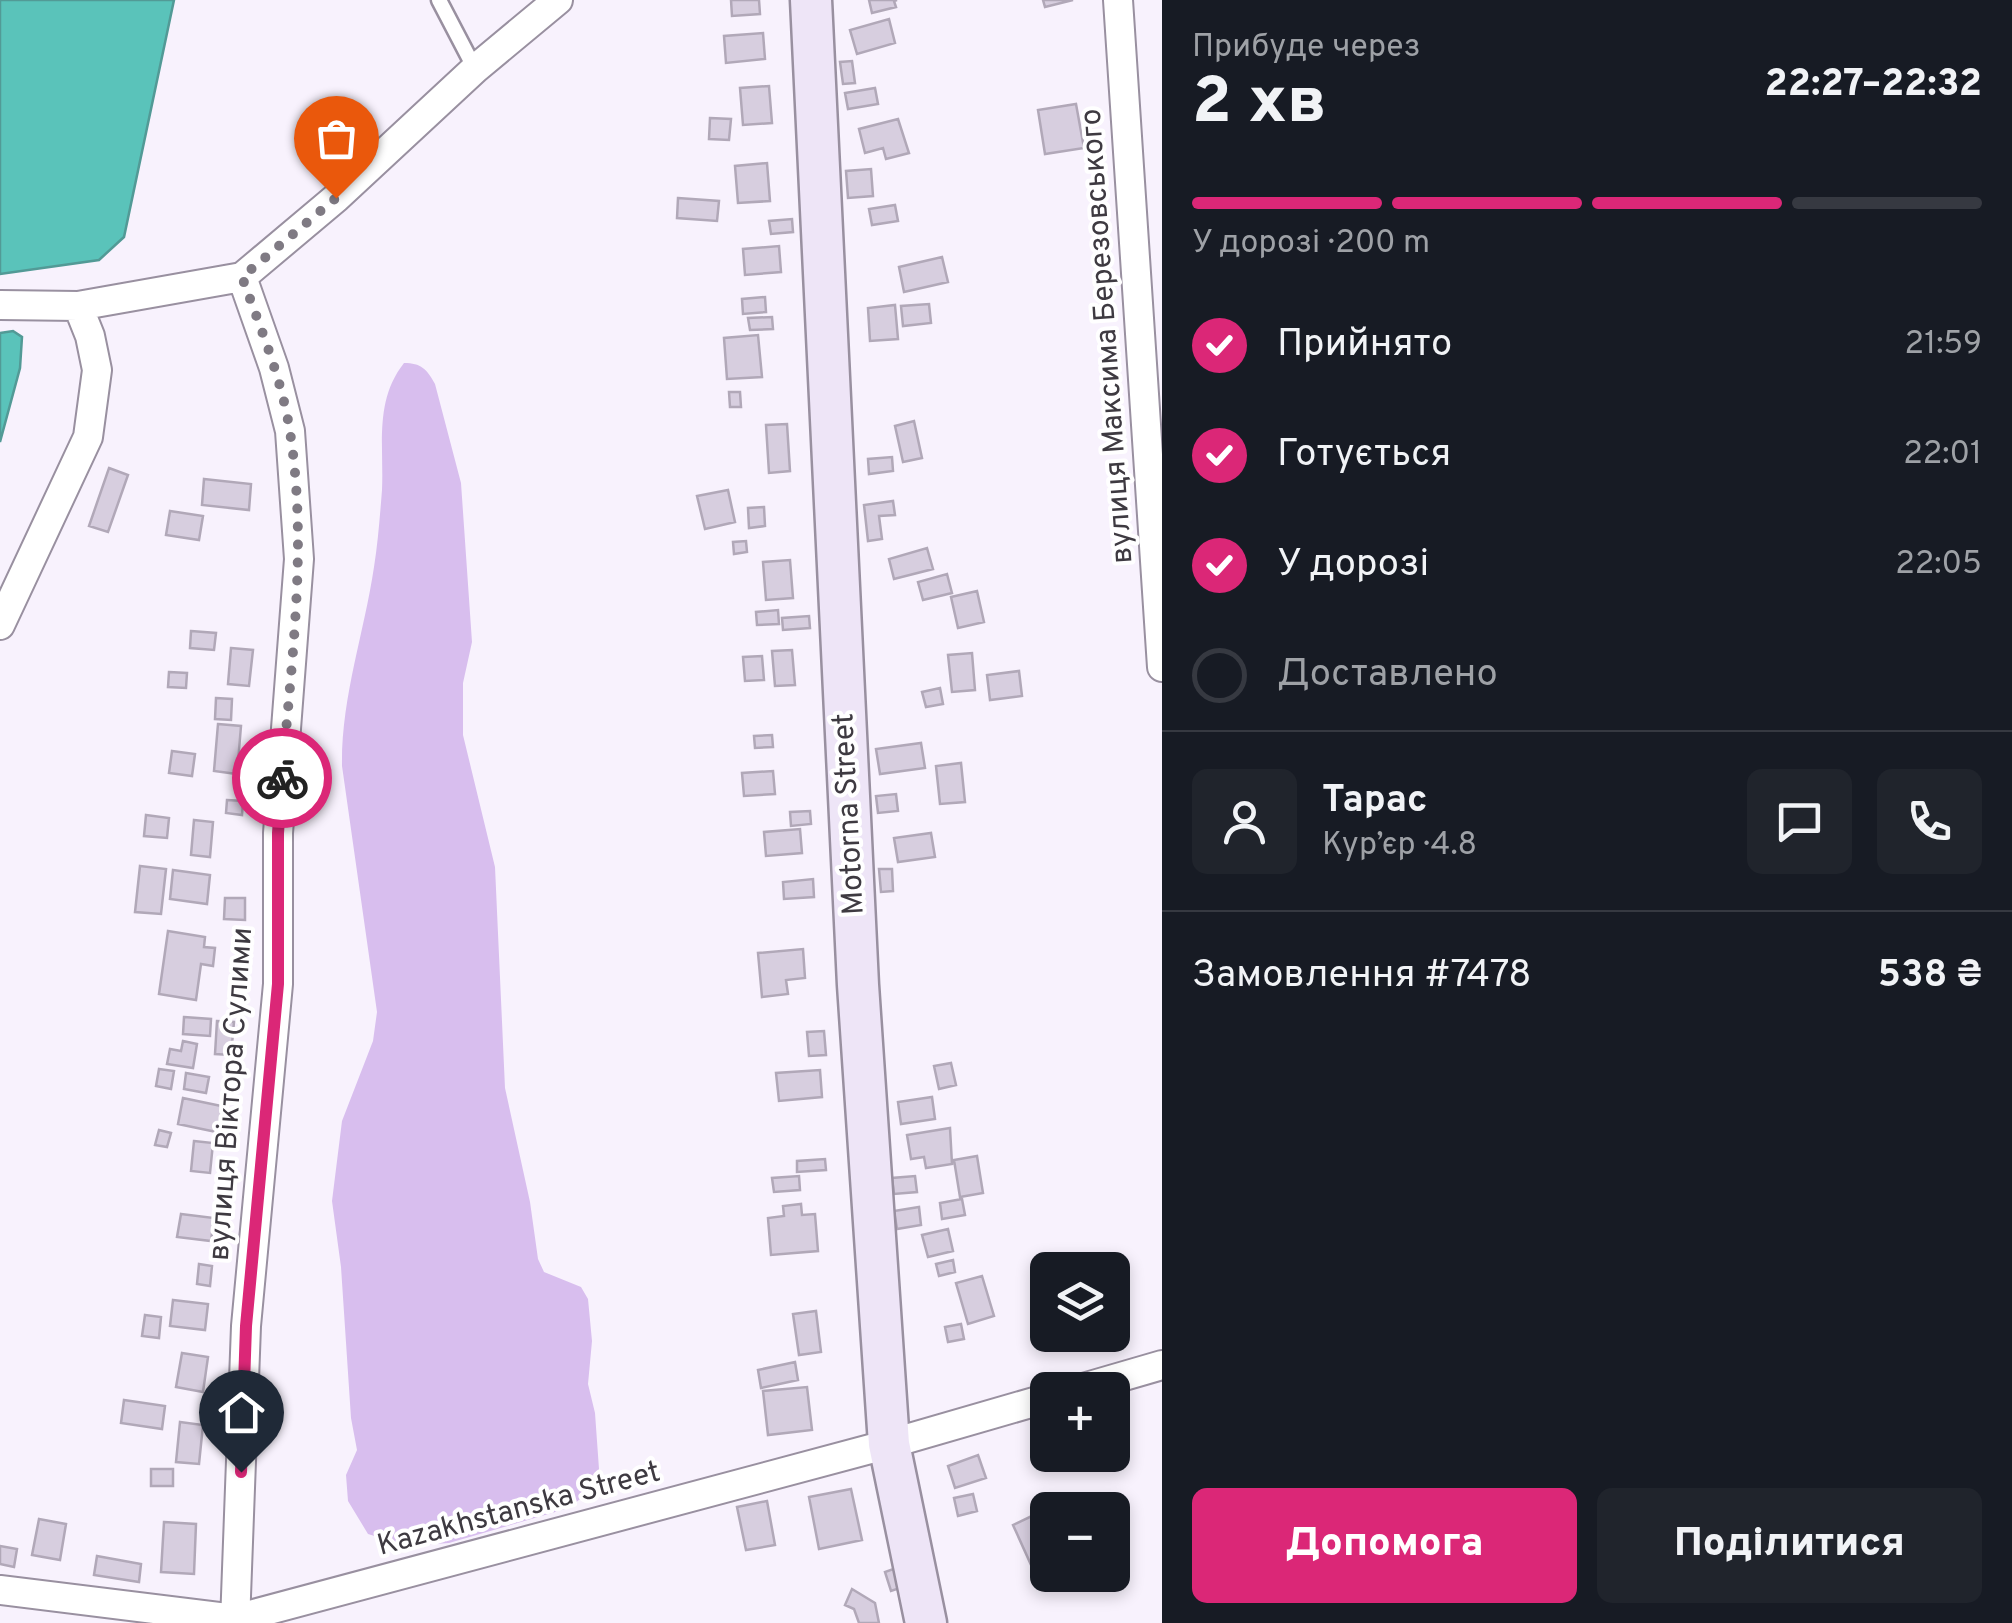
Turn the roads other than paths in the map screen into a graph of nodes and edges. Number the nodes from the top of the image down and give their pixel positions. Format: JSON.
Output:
{"nodes":[{"id":1,"x":438,"y":0,"type":"edge"},
{"id":2,"x":558,"y":0,"type":"edge"},
{"id":3,"x":811,"y":0,"type":"edge"},
{"id":4,"x":1118,"y":0,"type":"edge"},
{"id":5,"x":475,"y":69,"type":"junction"},
{"id":6,"x":242,"y":277,"type":"junction"},
{"id":7,"x":0,"y":305,"type":"edge"},
{"id":8,"x":78,"y":306,"type":"junction"},
{"id":9,"x":0,"y":625,"type":"edge"},
{"id":10,"x":1162,"y":667,"type":"edge"},
{"id":11,"x":1162,"y":1365,"type":"edge"},
{"id":12,"x":1130,"y":1374,"type":"edge"},
{"id":13,"x":1030,"y":1403,"type":"edge"},
{"id":14,"x":890,"y":1444,"type":"junction"},
{"id":15,"x":0,"y":1590,"type":"edge"},
{"id":16,"x":235,"y":1621,"type":"edge"},
{"id":17,"x":926,"y":1623,"type":"edge"}],
"edges":[{"from":1,"to":5,"type":"lane"},
{"from":2,"to":5,"type":"street"},
{"from":3,"to":14,"type":"street","name":"Motorna Street"},
{"from":4,"to":10,"type":"street","name":"вулиця Максима Березовського"},
{"from":5,"to":6,"type":"street"},
{"from":6,"to":8,"type":"street"},
{"from":6,"to":16,"type":"street","name":"вулиця Віктора Сулими"},
{"from":7,"to":8,"type":"street"},
{"from":8,"to":9,"type":"street"},
{"from":11,"to":12,"type":"street"},
{"from":13,"to":14,"type":"street","name":"Kazakhstanska Street"},
{"from":14,"to":16,"type":"street","name":"Kazakhstanska Street"},
{"from":14,"to":17,"type":"street","name":"Motorna Street"},
{"from":15,"to":16,"type":"street","name":"Kazakhstanska Street"}]}
